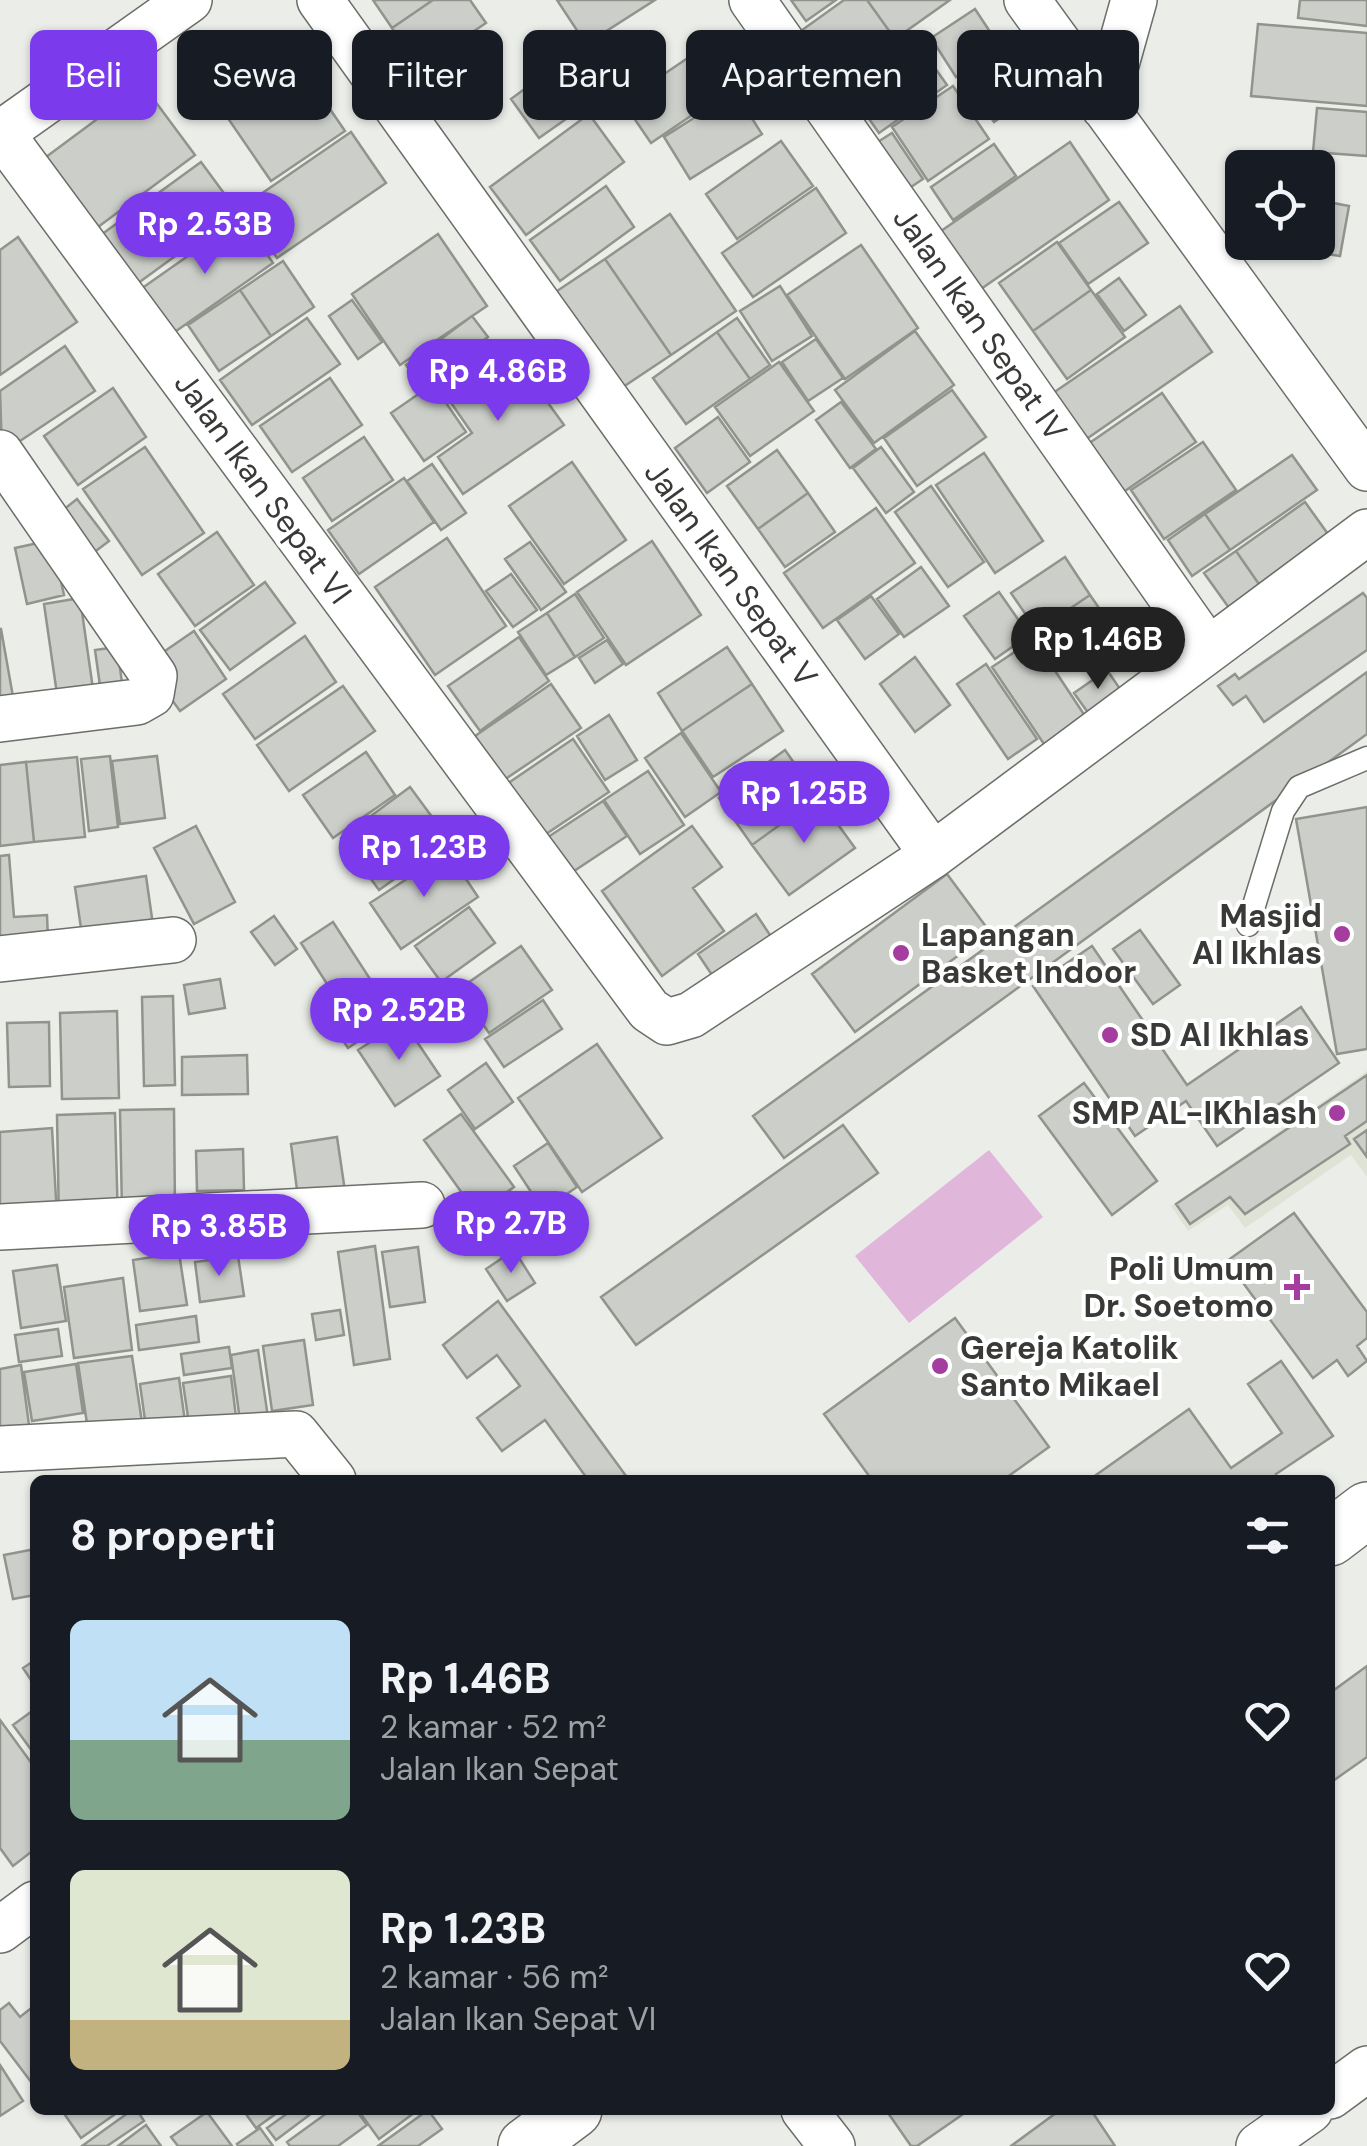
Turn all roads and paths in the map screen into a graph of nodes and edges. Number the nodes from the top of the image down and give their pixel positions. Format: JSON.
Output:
{"nodes":[{"id":1,"x":189,"y":0,"type":"edge"},
{"id":2,"x":320,"y":0,"type":"edge"},
{"id":3,"x":752,"y":0,"type":"edge"},
{"id":4,"x":1026,"y":0,"type":"edge"},
{"id":5,"x":1134,"y":0,"type":"edge"},
{"id":6,"x":1048,"y":30,"type":"edge"},
{"id":7,"x":1126,"y":30,"type":"edge"},
{"id":8,"x":1113,"y":120,"type":"edge"},
{"id":9,"x":0,"y":134,"type":"edge"},
{"id":10,"x":1363,"y":446,"type":"edge"},
{"id":11,"x":3,"y":463,"type":"edge"},
{"id":12,"x":1367,"y":532,"type":"edge"},
{"id":13,"x":1208,"y":648,"type":"junction"},
{"id":14,"x":0,"y":719,"type":"edge"},
{"id":15,"x":1367,"y":758,"type":"edge"},
{"id":16,"x":932,"y":855,"type":"junction"},
{"id":17,"x":1248,"y":924,"type":"dead end"},
{"id":18,"x":173,"y":940,"type":"dead end"},
{"id":19,"x":0,"y":959,"type":"edge"},
{"id":20,"x":422,"y":1205,"type":"dead end"},
{"id":21,"x":0,"y":1227,"type":"edge"},
{"id":22,"x":0,"y":1449,"type":"edge"},
{"id":23,"x":329,"y":1475,"type":"edge"},
{"id":24,"x":1367,"y":1510,"type":"edge"},
{"id":25,"x":1335,"y":1534,"type":"edge"},
{"id":26,"x":30,"y":1908,"type":"edge"},
{"id":27,"x":0,"y":1930,"type":"edge"},
{"id":28,"x":1367,"y":2070,"type":"edge"},
{"id":29,"x":1335,"y":2092,"type":"edge"},
{"id":30,"x":567,"y":2115,"type":"edge"},
{"id":31,"x":808,"y":2115,"type":"edge"},
{"id":32,"x":1303,"y":2115,"type":"edge"},
{"id":33,"x":526,"y":2146,"type":"edge"},
{"id":34,"x":832,"y":2146,"type":"edge"},
{"id":35,"x":1259,"y":2146,"type":"edge"}],
"edges":[{"from":1,"to":9,"type":"street","name":"Jalan Ikan Sepat VI"},
{"from":2,"to":16,"type":"street","name":"Jalan Ikan Sepat V"},
{"from":3,"to":13,"type":"street","name":"Jalan Ikan Sepat IV"},
{"from":4,"to":6,"type":"street"},
{"from":5,"to":7,"type":"street"},
{"from":8,"to":10,"type":"street"},
{"from":9,"to":16,"type":"street","name":"Jalan Ikan Sepat VI"},
{"from":11,"to":14,"type":"street"},
{"from":12,"to":13,"type":"street"},
{"from":13,"to":16,"type":"street"},
{"from":15,"to":17,"type":"lane"},
{"from":18,"to":19,"type":"street"},
{"from":20,"to":21,"type":"street"},
{"from":22,"to":23,"type":"street"},
{"from":24,"to":25,"type":"street"},
{"from":26,"to":27,"type":"street"},
{"from":28,"to":29,"type":"street"},
{"from":30,"to":33,"type":"street"},
{"from":31,"to":34,"type":"street"},
{"from":32,"to":35,"type":"street"}]}
